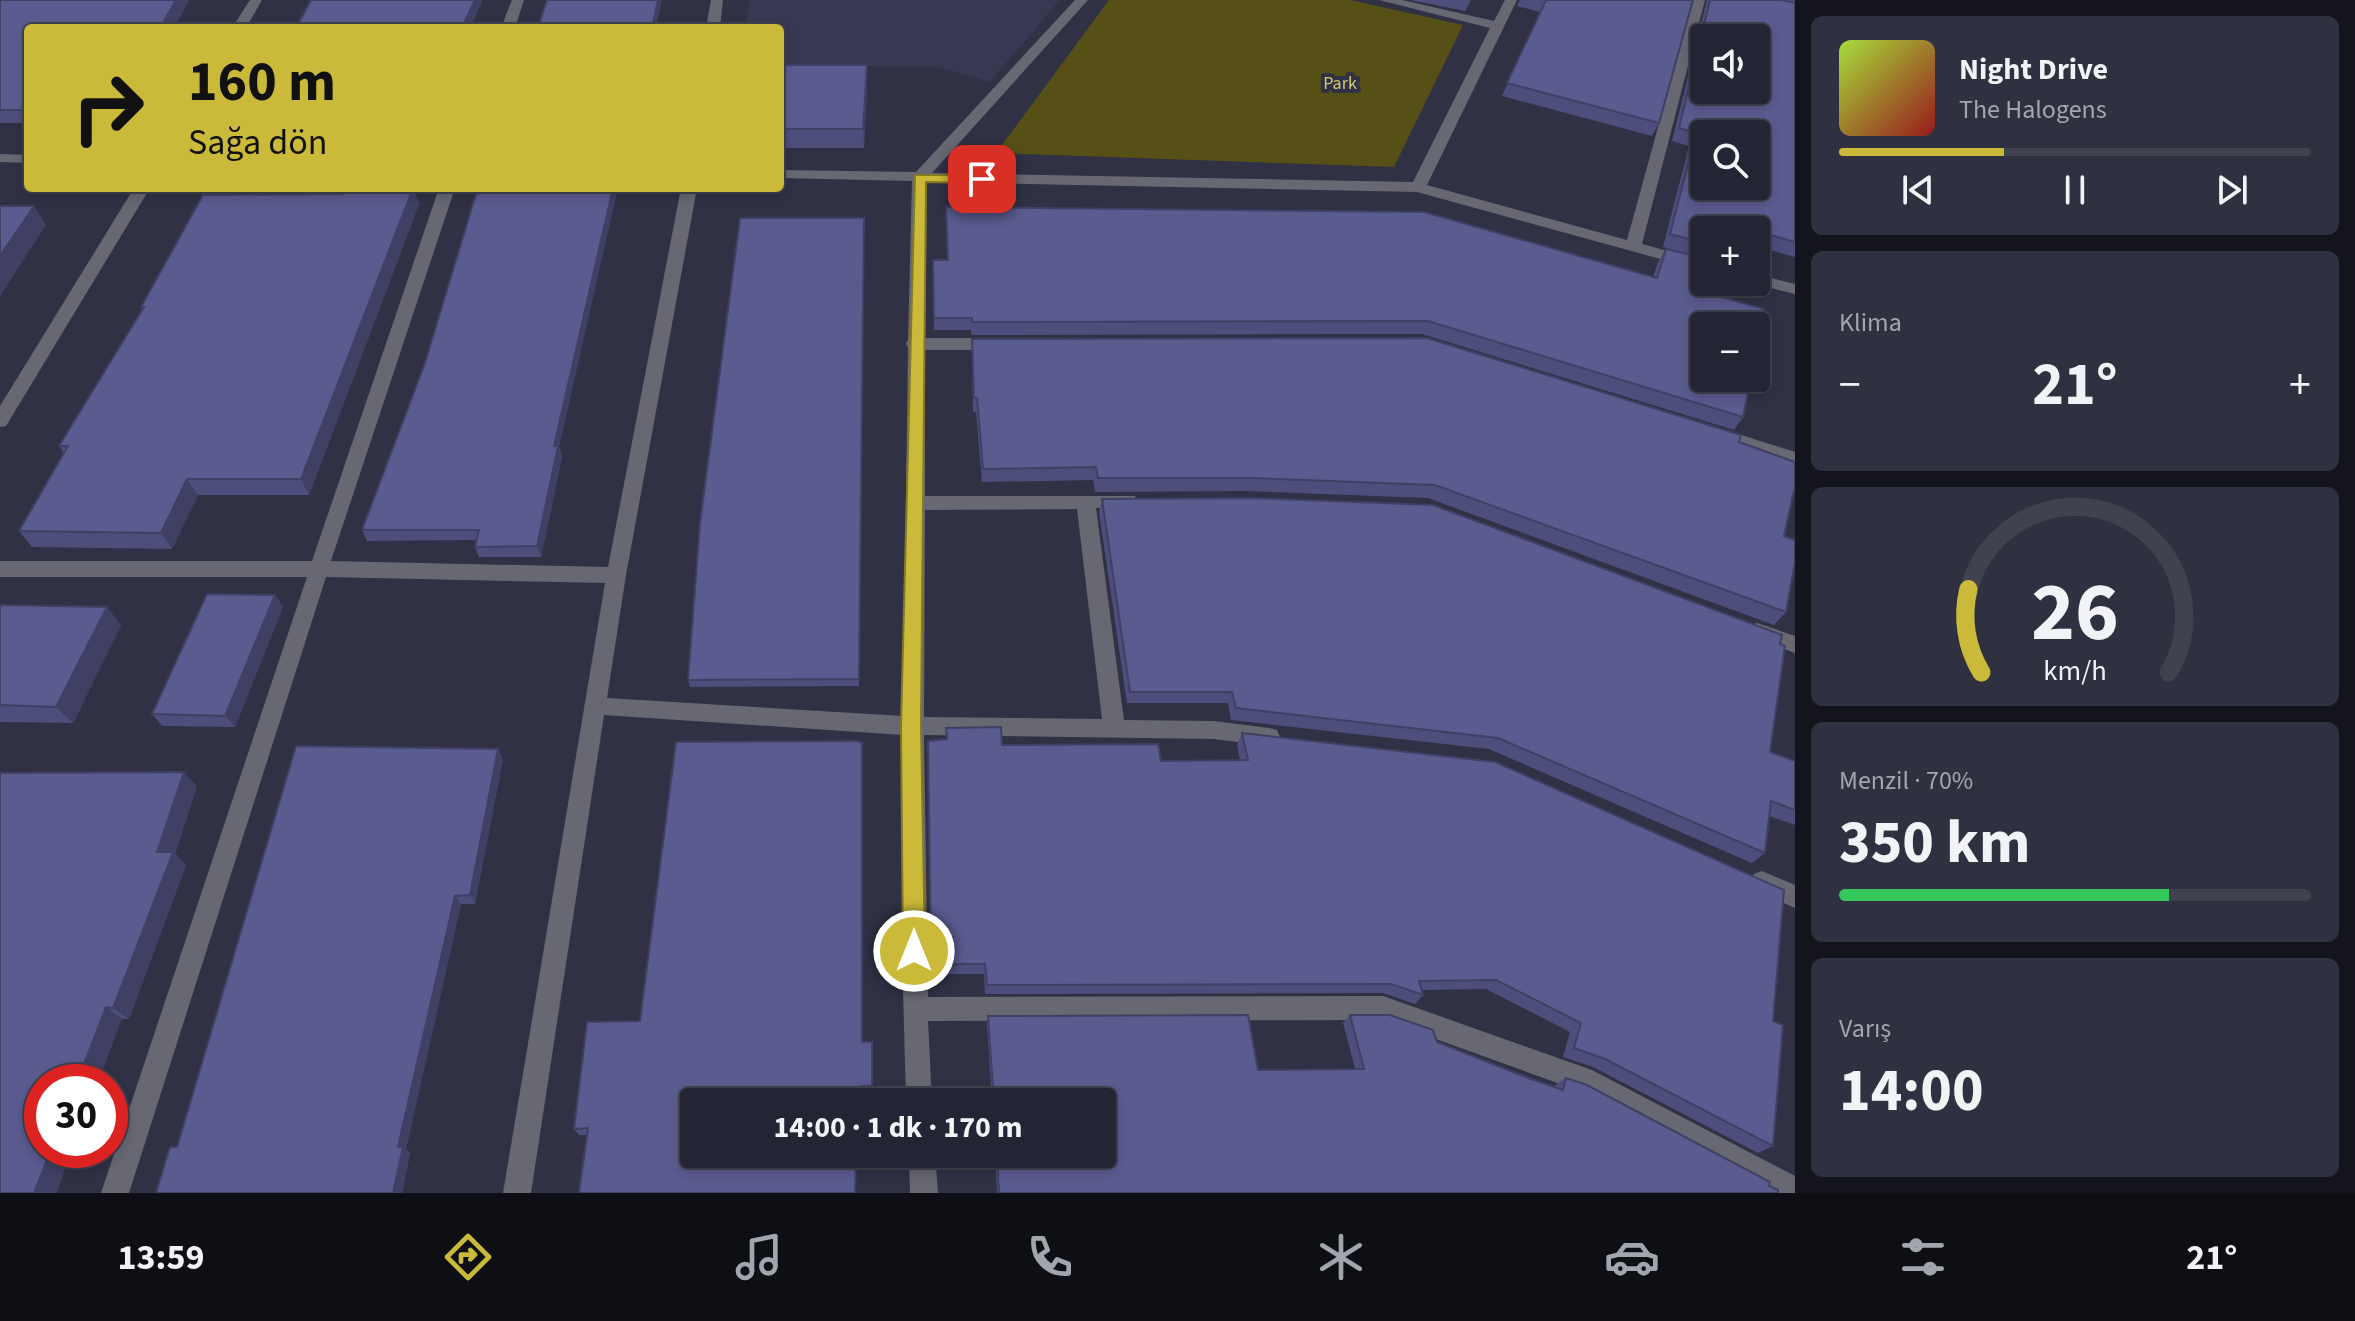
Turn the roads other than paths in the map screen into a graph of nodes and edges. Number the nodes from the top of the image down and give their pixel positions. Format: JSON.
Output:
{"nodes":[{"id":1,"x":256,"y":0,"type":"edge"},
{"id":2,"x":518,"y":0,"type":"edge"},
{"id":3,"x":717,"y":0,"type":"edge"},
{"id":4,"x":1082,"y":0,"type":"edge"},
{"id":5,"x":1385,"y":0,"type":"edge"},
{"id":6,"x":1511,"y":0,"type":"edge"},
{"id":7,"x":1699,"y":0,"type":"edge"},
{"id":8,"x":241,"y":24,"type":"edge"},
{"id":9,"x":509,"y":24,"type":"edge"},
{"id":10,"x":714,"y":24,"type":"edge"},
{"id":11,"x":1498,"y":26,"type":"junction"},
{"id":12,"x":0,"y":158,"type":"edge"},
{"id":13,"x":24,"y":159,"type":"edge"},
{"id":14,"x":784,"y":174,"type":"edge"},
{"id":15,"x":920,"y":177,"type":"junction"},
{"id":16,"x":1418,"y":187,"type":"junction"},
{"id":17,"x":140,"y":192,"type":"edge"},
{"id":18,"x":446,"y":192,"type":"edge"},
{"id":19,"x":688,"y":192,"type":"edge"},
{"id":20,"x":1633,"y":247,"type":"junction"},
{"id":21,"x":1690,"y":262,"type":"edge"},
{"id":22,"x":1770,"y":283,"type":"edge"},
{"id":23,"x":1795,"y":289,"type":"edge"},
{"id":24,"x":914,"y":344,"type":"junction"},
{"id":25,"x":1009,"y":344,"type":"edge"},
{"id":26,"x":0,"y":421,"type":"edge"},
{"id":27,"x":1706,"y":431,"type":"edge"},
{"id":28,"x":1795,"y":459,"type":"edge"},
{"id":29,"x":1145,"y":501,"type":"edge"},
{"id":30,"x":1086,"y":502,"type":"junction"},
{"id":31,"x":916,"y":503,"type":"junction"},
{"id":32,"x":0,"y":569,"type":"edge"},
{"id":33,"x":322,"y":569,"type":"junction"},
{"id":34,"x":616,"y":575,"type":"junction"},
{"id":35,"x":1736,"y":623,"type":"edge"},
{"id":36,"x":1795,"y":645,"type":"edge"},
{"id":37,"x":598,"y":706,"type":"junction"},
{"id":38,"x":911,"y":726,"type":"junction"},
{"id":39,"x":1114,"y":729,"type":"junction"},
{"id":40,"x":1290,"y":739,"type":"edge"},
{"id":41,"x":1737,"y":871,"type":"edge"},
{"id":42,"x":1795,"y":897,"type":"edge"},
{"id":43,"x":915,"y":1009,"type":"junction"},
{"id":44,"x":918,"y":1088,"type":"edge"},
{"id":45,"x":923,"y":1168,"type":"edge"},
{"id":46,"x":1795,"y":1191,"type":"edge"},
{"id":47,"x":115,"y":1193,"type":"edge"},
{"id":48,"x":517,"y":1193,"type":"edge"},
{"id":49,"x":924,"y":1193,"type":"edge"}],
"edges":[{"from":1,"to":8,"type":"street"},
{"from":2,"to":9,"type":"street"},
{"from":3,"to":10,"type":"street"},
{"from":4,"to":15,"type":"street"},
{"from":5,"to":11,"type":"street"},
{"from":6,"to":11,"type":"street"},
{"from":7,"to":20,"type":"street"},
{"from":11,"to":16,"type":"street"},
{"from":12,"to":13,"type":"street"},
{"from":14,"to":15,"type":"street"},
{"from":15,"to":16,"type":"street"},
{"from":15,"to":24,"type":"street"},
{"from":16,"to":20,"type":"street"},
{"from":17,"to":26,"type":"street"},
{"from":18,"to":33,"type":"street"},
{"from":19,"to":34,"type":"street"},
{"from":20,"to":21,"type":"street"},
{"from":22,"to":23,"type":"street"},
{"from":24,"to":25,"type":"street"},
{"from":24,"to":31,"type":"street"},
{"from":27,"to":28,"type":"street"},
{"from":29,"to":30,"type":"street"},
{"from":30,"to":31,"type":"street"},
{"from":30,"to":39,"type":"street"},
{"from":31,"to":38,"type":"street"},
{"from":32,"to":33,"type":"street"},
{"from":33,"to":34,"type":"street"},
{"from":33,"to":47,"type":"street"},
{"from":34,"to":37,"type":"street"},
{"from":35,"to":36,"type":"street"},
{"from":37,"to":38,"type":"street"},
{"from":37,"to":48,"type":"street"},
{"from":38,"to":39,"type":"street"},
{"from":38,"to":43,"type":"street"},
{"from":39,"to":40,"type":"street"},
{"from":41,"to":42,"type":"street"},
{"from":43,"to":44,"type":"street"},
{"from":43,"to":46,"type":"street"},
{"from":45,"to":49,"type":"street"}]}
